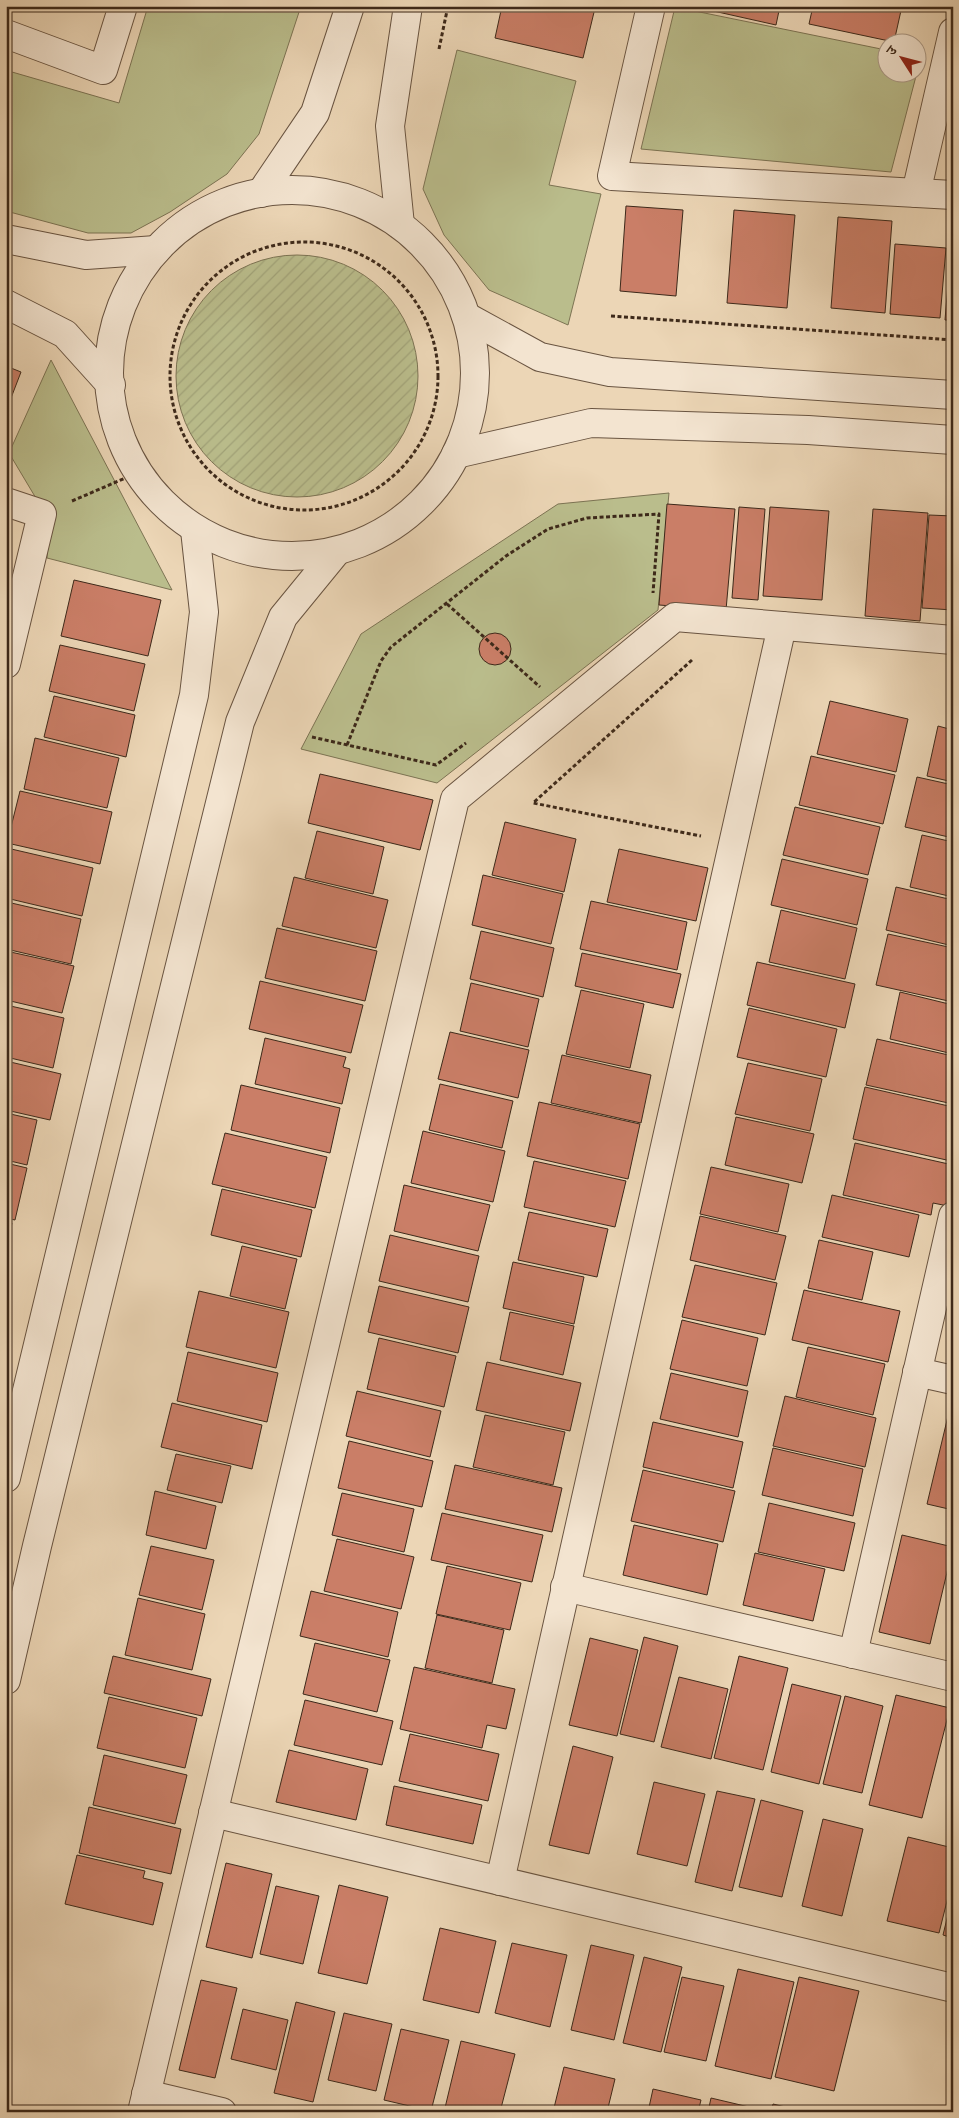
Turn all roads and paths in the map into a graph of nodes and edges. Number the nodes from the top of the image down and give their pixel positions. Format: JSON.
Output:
{"nodes":[{"id":1,"x":123,"y":6,"type":"edge"},
{"id":2,"x":350,"y":6,"type":"edge"},
{"id":3,"x":408,"y":6,"type":"edge"},
{"id":4,"x":448,"y":6,"type":"edge"},
{"id":5,"x":651,"y":6,"type":"edge"},
{"id":6,"x":953,"y":32,"type":"edge"},
{"id":7,"x":6,"y":34,"type":"edge"},
{"id":8,"x":439,"y":49,"type":"dead end"},
{"id":9,"x":261,"y":193,"type":"junction"},
{"id":10,"x":916,"y":193,"type":"junction"},
{"id":11,"x":953,"y":195,"type":"edge"},
{"id":12,"x":400,"y":225,"type":"junction"},
{"id":13,"x":6,"y":239,"type":"edge"},
{"id":14,"x":156,"y":250,"type":"junction"},
{"id":15,"x":204,"y":285,"type":"joint"},
{"id":16,"x":6,"y":304,"type":"edge"},
{"id":17,"x":611,"y":316,"type":"dead end"},
{"id":18,"x":467,"y":317,"type":"junction"},
{"id":19,"x":953,"y":340,"type":"edge"},
{"id":20,"x":111,"y":385,"type":"junction"},
{"id":21,"x":953,"y":396,"type":"edge"},
{"id":22,"x":953,"y":440,"type":"edge"},
{"id":23,"x":456,"y":454,"type":"junction"},
{"id":24,"x":137,"y":473,"type":"junction"},
{"id":25,"x":6,"y":502,"type":"edge"},
{"id":26,"x":42,"y":514,"type":"junction"},
{"id":27,"x":195,"y":530,"type":"junction"},
{"id":28,"x":337,"y":551,"type":"junction"},
{"id":29,"x":652,"y":596,"type":"dead end"},
{"id":30,"x":447,"y":604,"type":"junction"},
{"id":31,"x":782,"y":626,"type":"junction"},
{"id":32,"x":953,"y":640,"type":"edge"},
{"id":33,"x":692,"y":660,"type":"dead end"},
{"id":34,"x":6,"y":664,"type":"edge"},
{"id":35,"x":541,"y":689,"type":"dead end"},
{"id":36,"x":312,"y":737,"type":"dead end"},
{"id":37,"x":469,"y":742,"type":"dead end"},
{"id":38,"x":347,"y":745,"type":"junction"},
{"id":39,"x":704,"y":837,"type":"dead end"},
{"id":40,"x":953,"y":1216,"type":"edge"},
{"id":41,"x":917,"y":1372,"type":"junction"},
{"id":42,"x":953,"y":1380,"type":"edge"},
{"id":43,"x":6,"y":1478,"type":"edge"},
{"id":44,"x":565,"y":1587,"type":"junction"},
{"id":45,"x":853,"y":1654,"type":"junction"},
{"id":46,"x":953,"y":1678,"type":"edge"},
{"id":47,"x":6,"y":1680,"type":"edge"},
{"id":48,"x":214,"y":1814,"type":"junction"},
{"id":49,"x":500,"y":1881,"type":"junction"},
{"id":50,"x":953,"y":1988,"type":"edge"},
{"id":51,"x":144,"y":2103,"type":"edge"},
{"id":52,"x":222,"y":2112,"type":"edge"}],
"edges":[{"from":1,"to":7,"type":"street"},
{"from":2,"to":9,"type":"street"},
{"from":3,"to":12,"type":"street"},
{"from":4,"to":8,"type":"path"},
{"from":5,"to":10,"type":"street"},
{"from":6,"to":10,"type":"street"},
{"from":9,"to":12,"type":"street"},
{"from":9,"to":14,"type":"street"},
{"from":10,"to":11,"type":"street"},
{"from":12,"to":18,"type":"street"},
{"from":13,"to":14,"type":"street"},
{"from":14,"to":20,"type":"street"},
{"from":15,"to":15,"type":"path"},
{"from":16,"to":20,"type":"street"},
{"from":17,"to":19,"type":"path"},
{"from":18,"to":21,"type":"street"},
{"from":18,"to":23,"type":"street"},
{"from":20,"to":24,"type":"street"},
{"from":22,"to":23,"type":"street"},
{"from":23,"to":28,"type":"street"},
{"from":24,"to":26,"type":"path"},
{"from":24,"to":27,"type":"street"},
{"from":25,"to":26,"type":"street"},
{"from":26,"to":34,"type":"street"},
{"from":27,"to":28,"type":"street"},
{"from":27,"to":43,"type":"street"},
{"from":28,"to":47,"type":"street"},
{"from":29,"to":30,"type":"path"},
{"from":30,"to":35,"type":"path"},
{"from":30,"to":38,"type":"path"},
{"from":31,"to":32,"type":"street"},
{"from":31,"to":44,"type":"street"},
{"from":31,"to":48,"type":"street"},
{"from":33,"to":39,"type":"path"},
{"from":36,"to":38,"type":"path"},
{"from":37,"to":38,"type":"path"},
{"from":40,"to":41,"type":"street"},
{"from":41,"to":42,"type":"street"},
{"from":41,"to":45,"type":"street"},
{"from":44,"to":45,"type":"street"},
{"from":44,"to":49,"type":"street"},
{"from":45,"to":46,"type":"street"},
{"from":48,"to":49,"type":"street"},
{"from":48,"to":51,"type":"street"},
{"from":49,"to":50,"type":"street"},
{"from":51,"to":52,"type":"street"}]}
